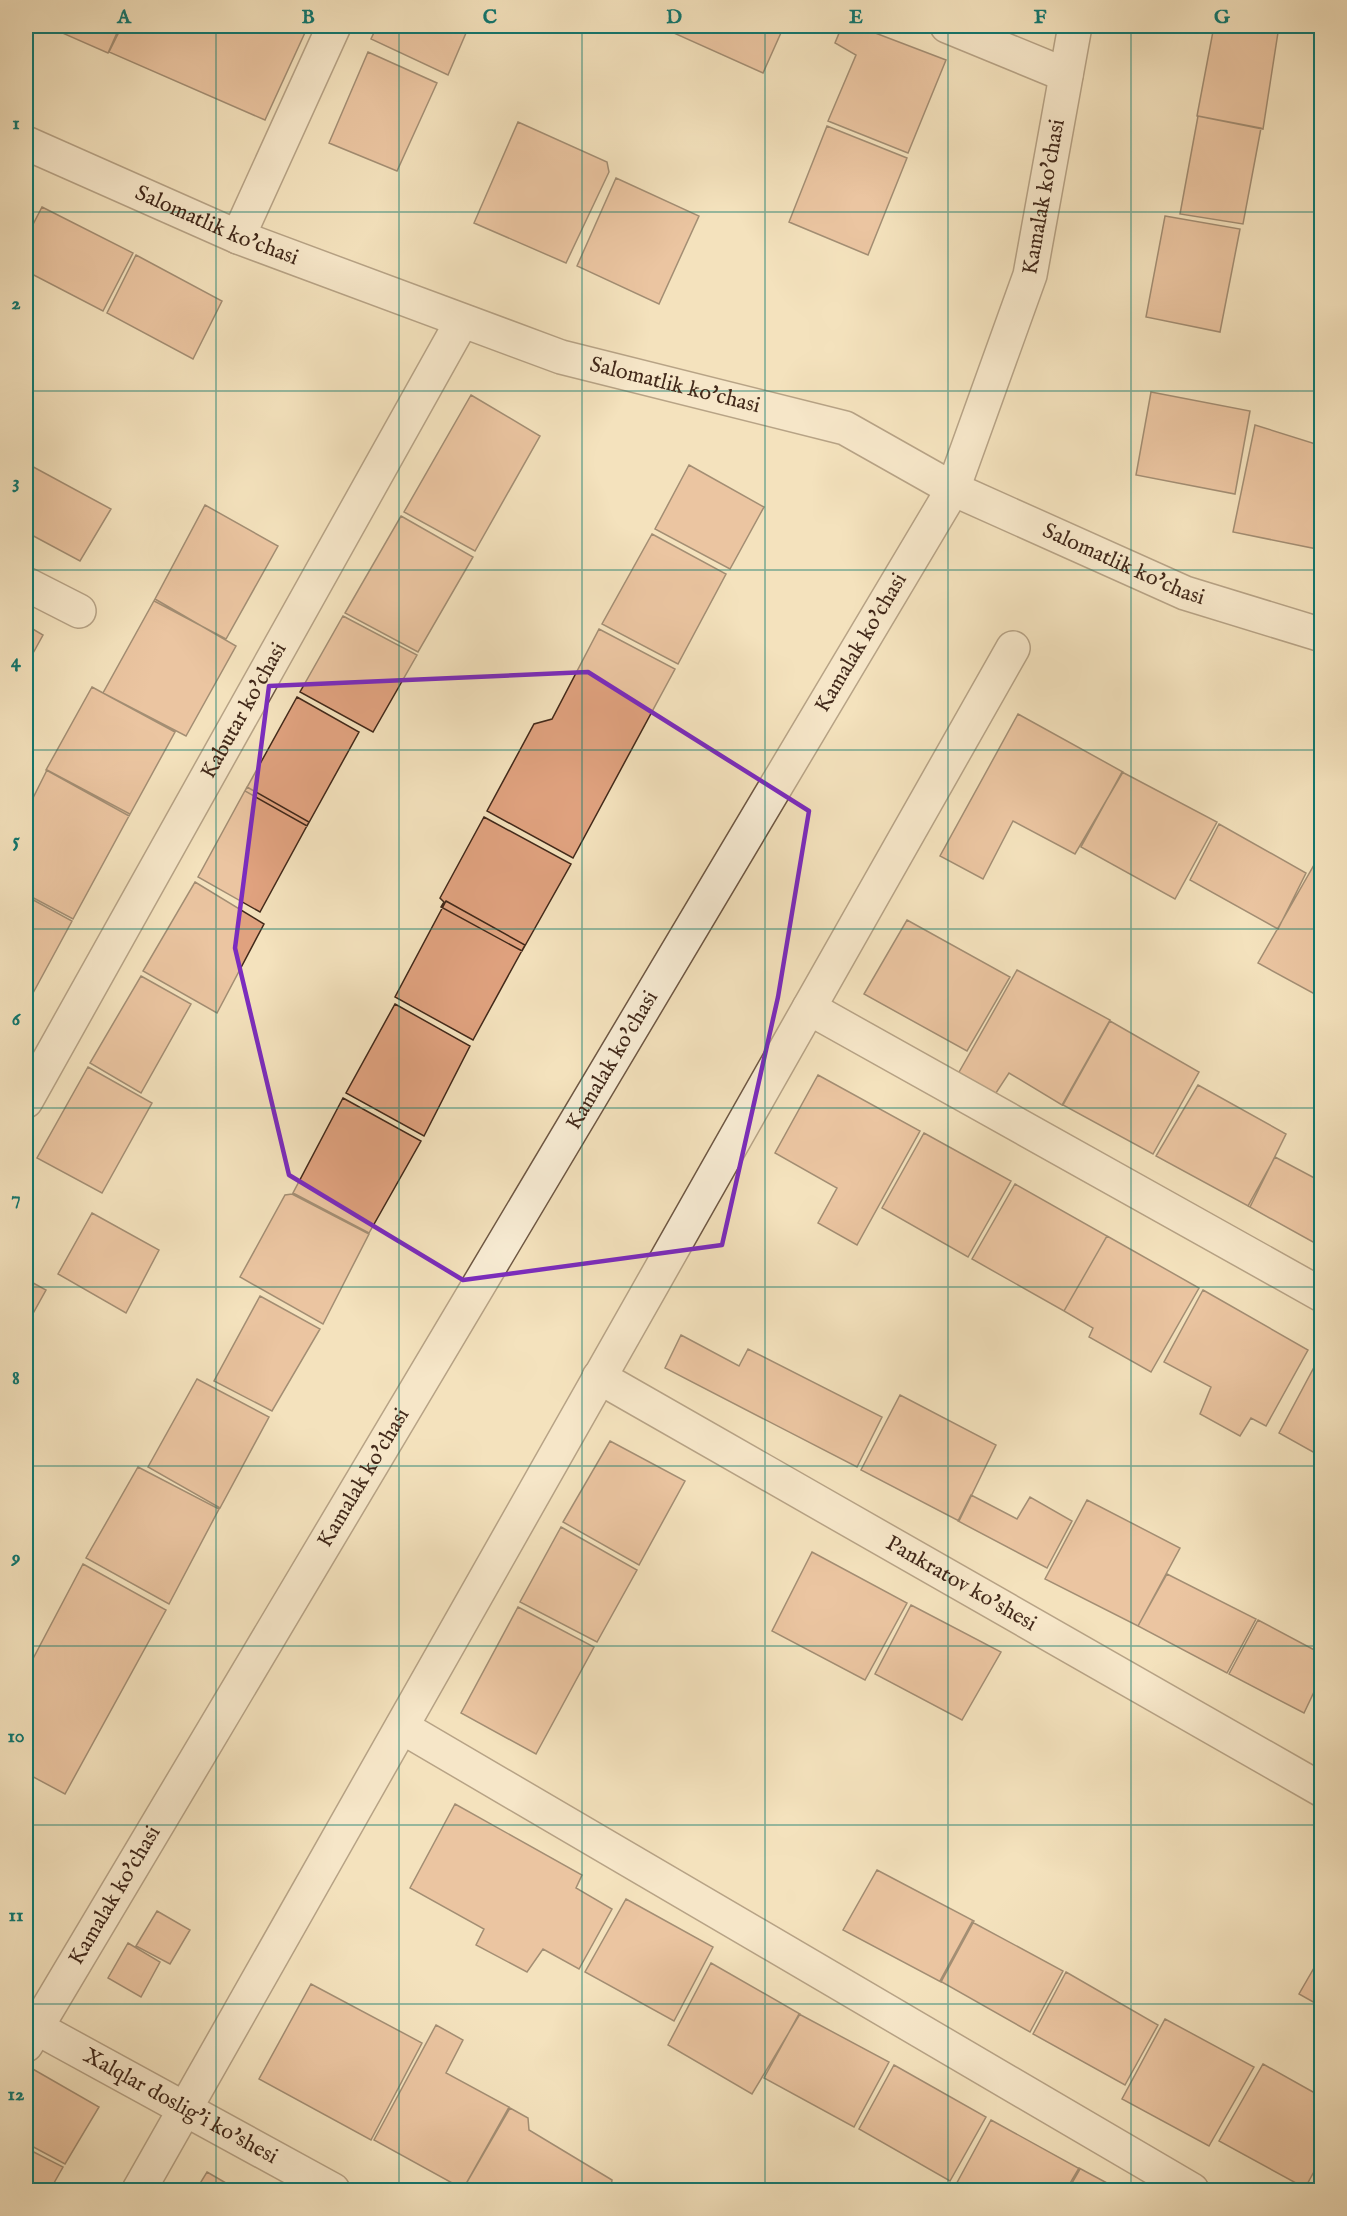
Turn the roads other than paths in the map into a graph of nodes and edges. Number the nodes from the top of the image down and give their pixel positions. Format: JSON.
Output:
{"nodes":[{"id":1,"x":334,"y":26,"type":"edge"},
{"id":2,"x":947,"y":26,"type":"edge"},
{"id":3,"x":1075,"y":26,"type":"edge"},
{"id":4,"x":1066,"y":75,"type":"junction"},
{"id":5,"x":26,"y":143,"type":"edge"},
{"id":6,"x":238,"y":237,"type":"junction"},
{"id":7,"x":462,"y":321,"type":"junction"},
{"id":8,"x":953,"y":489,"type":"junction"},
{"id":9,"x":26,"y":584,"type":"edge"},
{"id":10,"x":79,"y":611,"type":"dead end"},
{"id":11,"x":1322,"y":635,"type":"edge"},
{"id":12,"x":1013,"y":648,"type":"dead end"},
{"id":13,"x":809,"y":1008,"type":"junction"},
{"id":14,"x":34,"y":1067,"type":"edge"},
{"id":15,"x":26,"y":1101,"type":"edge"},
{"id":16,"x":1322,"y":1295,"type":"edge"},
{"id":17,"x":599,"y":1377,"type":"junction"},
{"id":18,"x":402,"y":1726,"type":"junction"},
{"id":19,"x":1322,"y":1790,"type":"edge"},
{"id":20,"x":29,"y":2031,"type":"edge"},
{"id":21,"x":185,"y":2109,"type":"junction"},
{"id":22,"x":139,"y":2190,"type":"edge"},
{"id":23,"x":333,"y":2190,"type":"edge"},
{"id":24,"x":1192,"y":2190,"type":"edge"}],
"edges":[{"from":1,"to":6,"type":"street"},
{"from":2,"to":4,"type":"street"},
{"from":3,"to":4,"type":"street","name":"Kamalak ko'chasi"},
{"from":4,"to":8,"type":"street","name":"Kamalak ko'chasi"},
{"from":5,"to":6,"type":"street","name":"Salomatlik ko'chasi"},
{"from":6,"to":7,"type":"street","name":"Salomatlik ko'chasi"},
{"from":7,"to":8,"type":"street","name":"Salomatlik ko'chasi"},
{"from":7,"to":14,"type":"street","name":"Kabutar ko'chasi"},
{"from":8,"to":11,"type":"street","name":"Salomatlik ko'chasi"},
{"from":8,"to":20,"type":"street","name":"Kamalak ko'chasi"},
{"from":9,"to":10,"type":"street"},
{"from":12,"to":13,"type":"street"},
{"from":13,"to":16,"type":"street"},
{"from":13,"to":17,"type":"street"},
{"from":14,"to":15,"type":"street","name":"Kabutar ko'chasi"},
{"from":17,"to":18,"type":"street"},
{"from":17,"to":19,"type":"street","name":"Pankratov ko'shesi"},
{"from":18,"to":21,"type":"street"},
{"from":18,"to":24,"type":"street"},
{"from":20,"to":21,"type":"street","name":"Xalqlar doslig'i ko'shesi"},
{"from":21,"to":22,"type":"street"},
{"from":21,"to":23,"type":"street","name":"Xalqlar doslig'i ko'shesi"}]}
